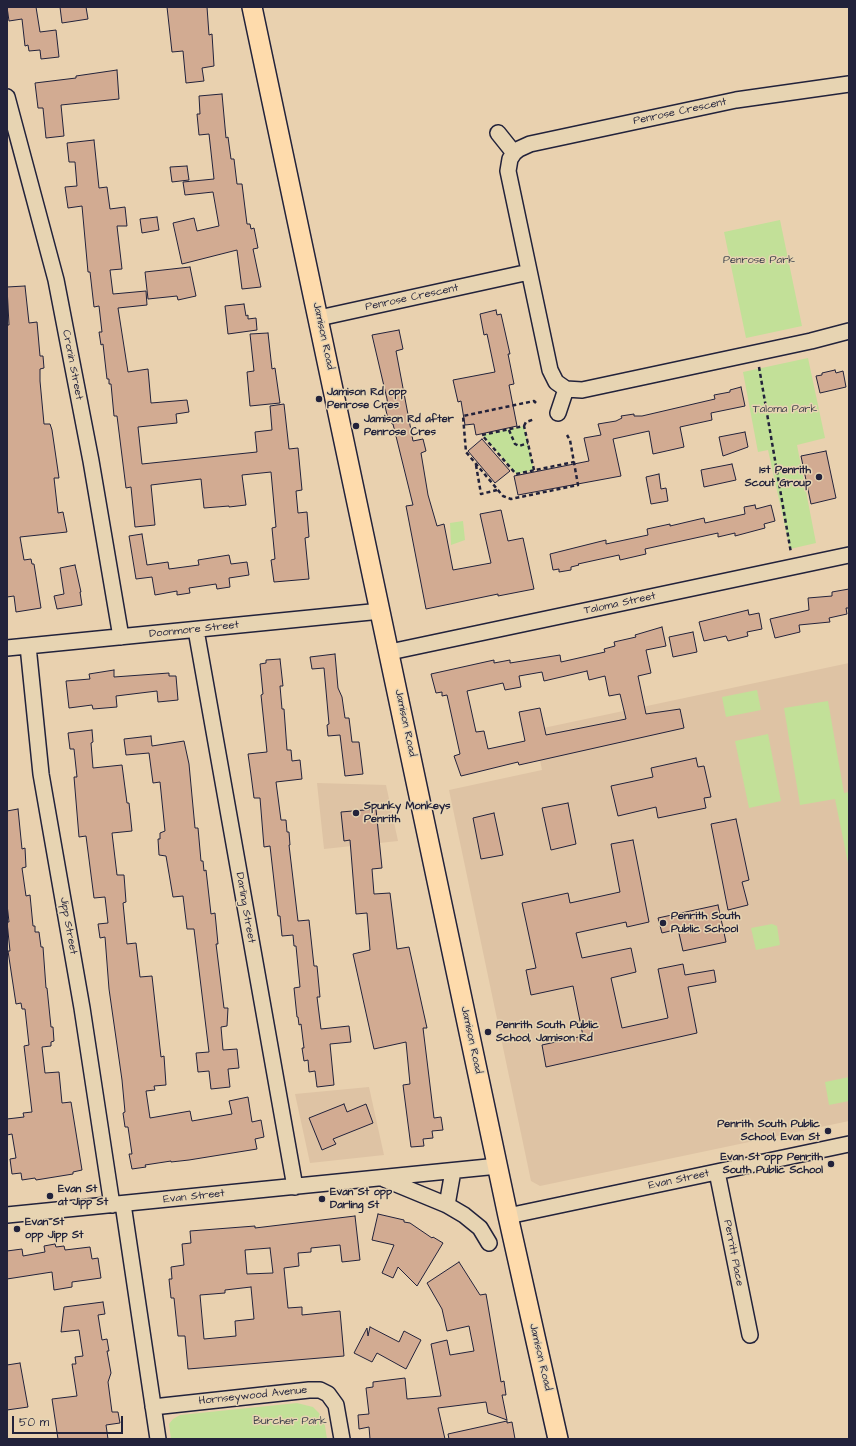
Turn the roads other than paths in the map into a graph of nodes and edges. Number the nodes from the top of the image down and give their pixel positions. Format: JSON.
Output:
{"nodes":[{"id":1,"x":252,"y":7,"type":"edge"},
{"id":2,"x":849,"y":84,"type":"edge"},
{"id":3,"x":7,"y":97,"type":"edge"},
{"id":4,"x":498,"y":133,"type":"dead end"},
{"id":5,"x":514,"y":153,"type":"junction"},
{"id":6,"x":529,"y":272,"type":"junction"},
{"id":7,"x":319,"y":318,"type":"junction"},
{"id":8,"x":849,"y":332,"type":"edge"},
{"id":9,"x":566,"y":389,"type":"junction"},
{"id":10,"x":558,"y":413,"type":"dead end"},
{"id":11,"x":849,"y":555,"type":"edge"},
{"id":12,"x":382,"y":611,"type":"junction"},
{"id":13,"x":196,"y":630,"type":"junction"},
{"id":14,"x":120,"y":637,"type":"junction"},
{"id":15,"x":28,"y":646,"type":"junction"},
{"id":16,"x":7,"y":648,"type":"edge"},
{"id":17,"x":390,"y":652,"type":"junction"},
{"id":18,"x":849,"y":1144,"type":"edge"},
{"id":19,"x":498,"y":1166,"type":"junction"},
{"id":20,"x":453,"y":1171,"type":"junction"},
{"id":21,"x":717,"y":1172,"type":"junction"},
{"id":22,"x":381,"y":1178,"type":"junction"},
{"id":23,"x":295,"y":1187,"type":"junction"},
{"id":24,"x":118,"y":1204,"type":"junction"},
{"id":25,"x":447,"y":1205,"type":"junction"},
{"id":26,"x":7,"y":1216,"type":"edge"},
{"id":27,"x":508,"y":1216,"type":"junction"},
{"id":28,"x":489,"y":1244,"type":"dead end"},
{"id":29,"x":750,"y":1335,"type":"dead end"},
{"id":30,"x":153,"y":1407,"type":"junction"},
{"id":31,"x":158,"y":1439,"type":"edge"},
{"id":32,"x":342,"y":1439,"type":"edge"},
{"id":33,"x":558,"y":1439,"type":"edge"}],
"edges":[{"from":1,"to":7,"type":"main road","name":"Jamison Road"},
{"from":2,"to":5,"type":"street","name":"Penrose Crescent"},
{"from":3,"to":14,"type":"street","name":"Cronin Street"},
{"from":4,"to":5,"type":"street"},
{"from":5,"to":6,"type":"street"},
{"from":6,"to":7,"type":"street","name":"Penrose Crescent"},
{"from":6,"to":9,"type":"street"},
{"from":7,"to":12,"type":"main road","name":"Jamison Road"},
{"from":8,"to":9,"type":"street"},
{"from":9,"to":10,"type":"street"},
{"from":11,"to":17,"type":"street","name":"Taloma Street"},
{"from":12,"to":13,"type":"street","name":"Doonmore Street"},
{"from":12,"to":17,"type":"main road","name":"Jamison Road"},
{"from":13,"to":14,"type":"street","name":"Doonmore Street"},
{"from":13,"to":23,"type":"street","name":"Darling Street"},
{"from":14,"to":15,"type":"street","name":"Doonmore Street"},
{"from":15,"to":16,"type":"street","name":"Doonmore Street"},
{"from":15,"to":24,"type":"street","name":"Jipp Street"},
{"from":17,"to":19,"type":"main road","name":"Jamison Road"},
{"from":18,"to":21,"type":"street","name":"Evan Street"},
{"from":19,"to":20,"type":"street","name":"Evan Street"},
{"from":19,"to":27,"type":"main road","name":"Jamison Road"},
{"from":20,"to":22,"type":"street","name":"Evan Street"},
{"from":20,"to":25,"type":"street"},
{"from":21,"to":27,"type":"street","name":"Evan Street"},
{"from":21,"to":29,"type":"street","name":"Perritt Place"},
{"from":22,"to":23,"type":"street","name":"Evan Street"},
{"from":22,"to":25,"type":"street","name":"Evan Street"},
{"from":23,"to":24,"type":"street","name":"Evan Street"},
{"from":24,"to":26,"type":"street","name":"Evan Street"},
{"from":24,"to":30,"type":"street"},
{"from":25,"to":28,"type":"street","name":"Evan Street"},
{"from":27,"to":33,"type":"main road","name":"Jamison Road"},
{"from":30,"to":31,"type":"street"},
{"from":30,"to":32,"type":"street","name":"Hornseywood Avenue"}]}
